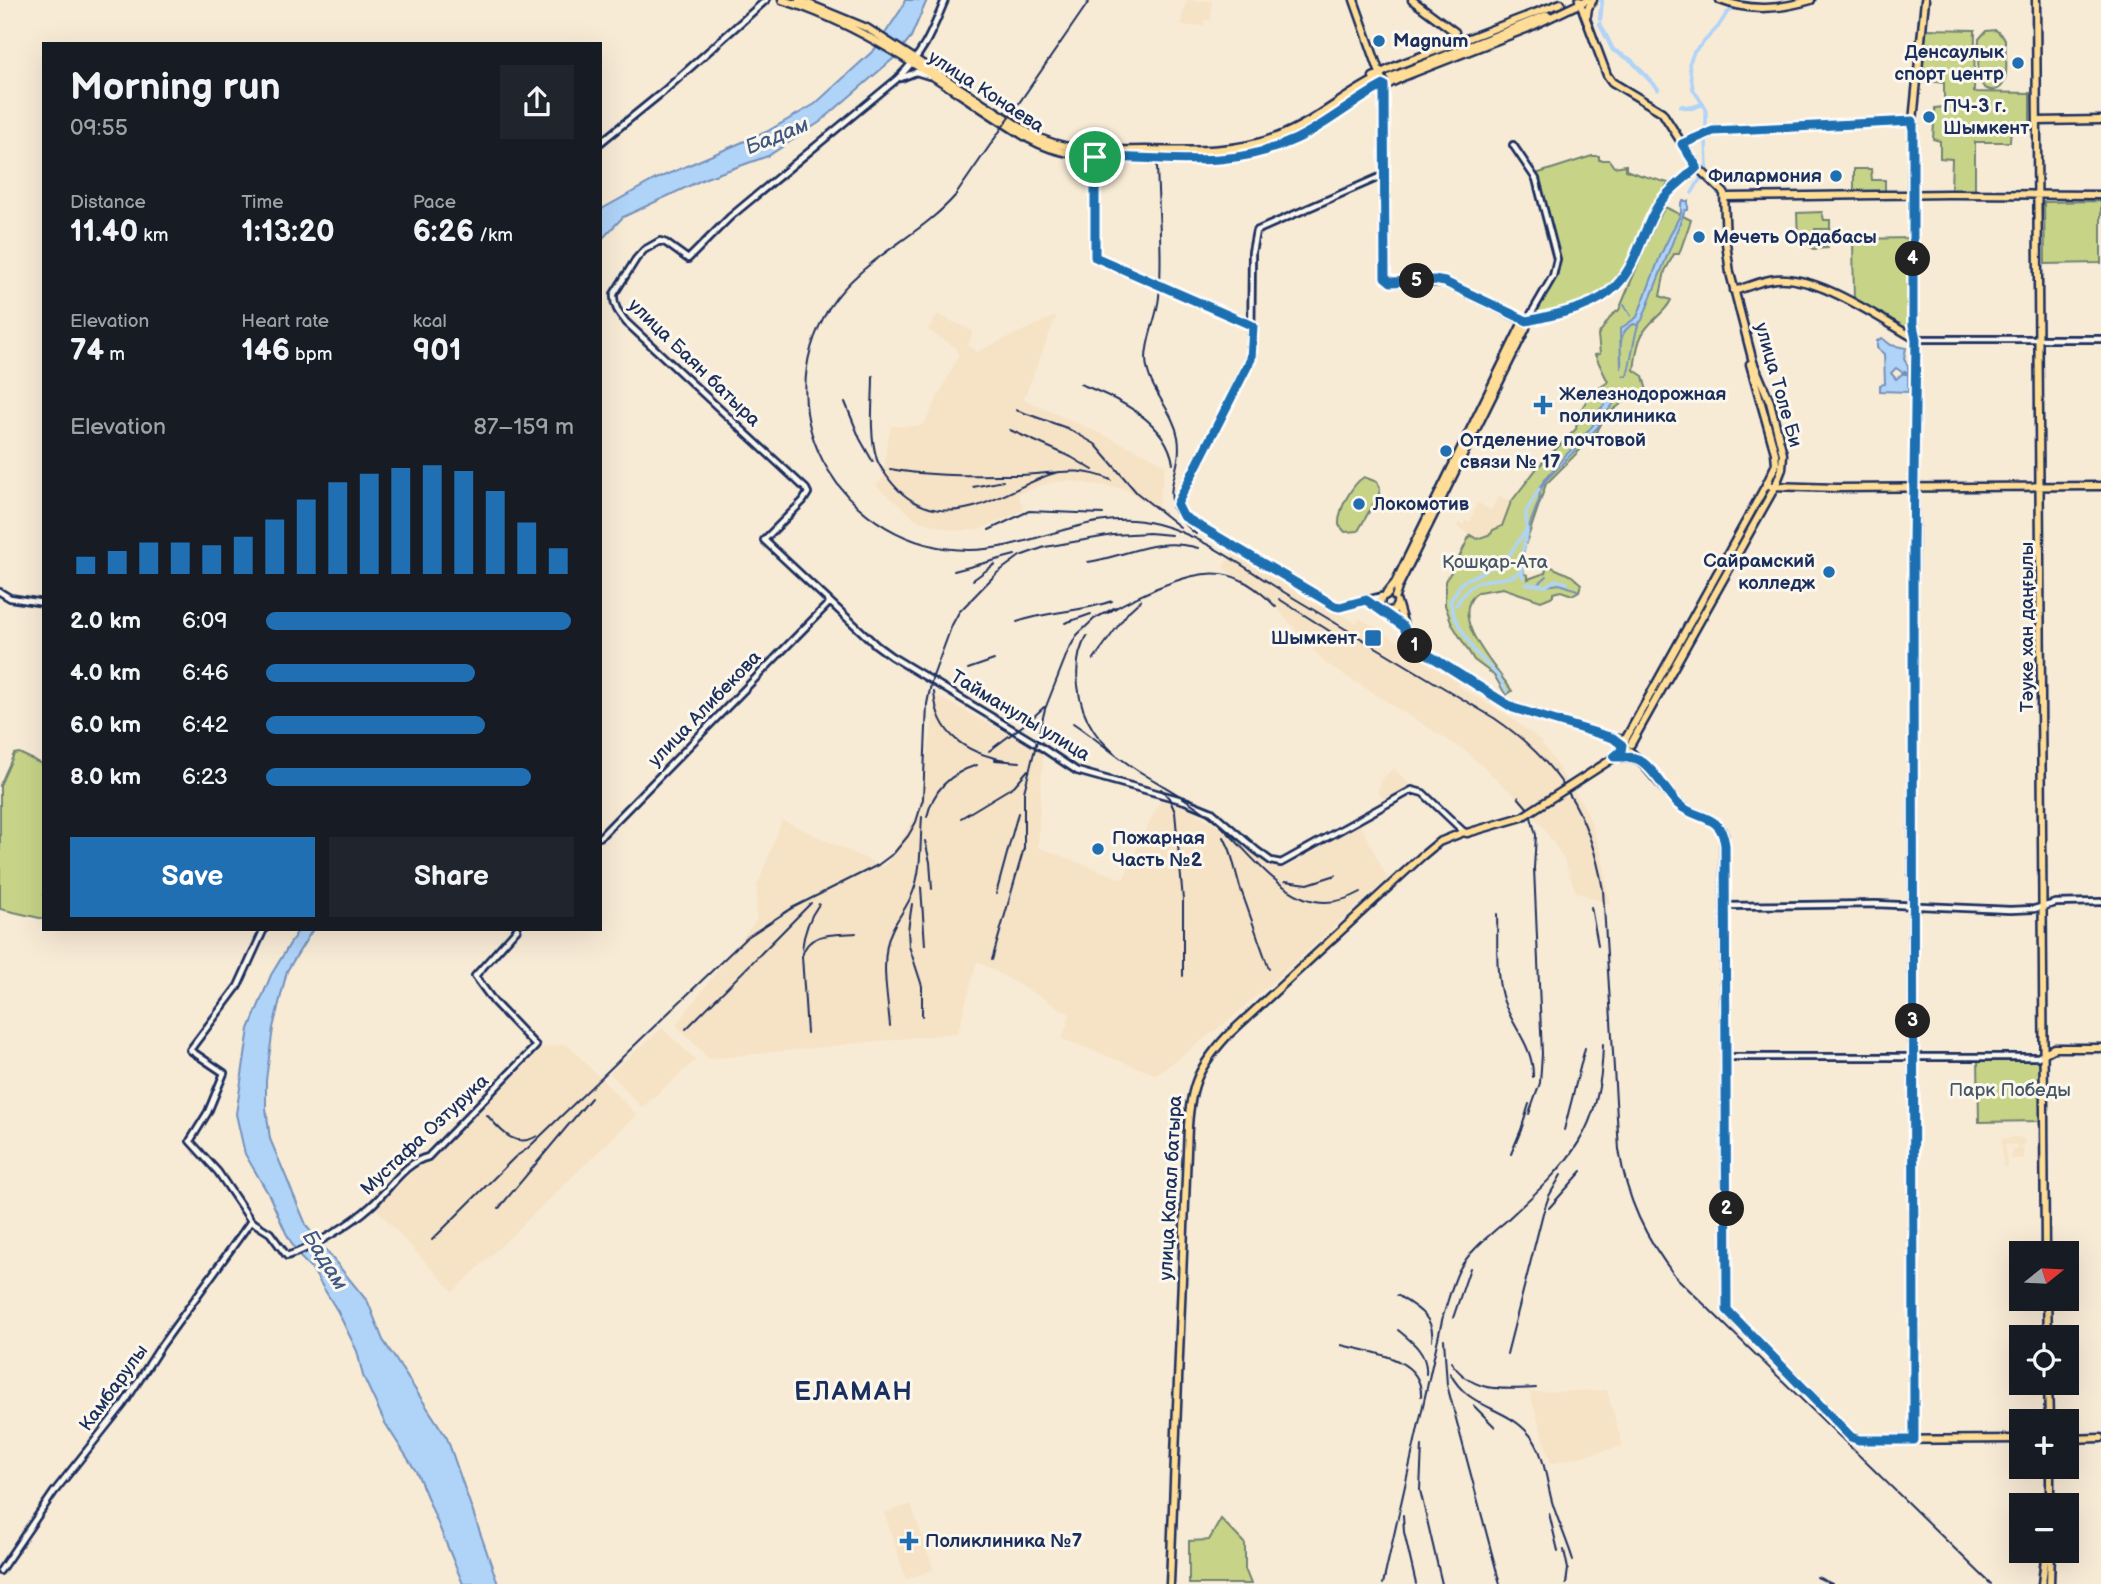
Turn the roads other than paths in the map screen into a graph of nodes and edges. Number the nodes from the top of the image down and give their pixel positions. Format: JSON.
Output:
{"nodes":[{"id":1,"x":766,"y":0,"type":"edge"},
{"id":2,"x":782,"y":0,"type":"edge"},
{"id":3,"x":799,"y":0,"type":"edge"},
{"id":4,"x":945,"y":0,"type":"edge"},
{"id":5,"x":1354,"y":0,"type":"edge"},
{"id":6,"x":1412,"y":0,"type":"edge"},
{"id":7,"x":1570,"y":0,"type":"edge"},
{"id":8,"x":1593,"y":0,"type":"edge"},
{"id":9,"x":1720,"y":0,"type":"edge"},
{"id":10,"x":1811,"y":0,"type":"edge"},
{"id":11,"x":1925,"y":0,"type":"edge"},
{"id":12,"x":2038,"y":0,"type":"edge"},
{"id":13,"x":1582,"y":1,"type":"edge"},
{"id":14,"x":1730,"y":2,"type":"edge"},
{"id":15,"x":1796,"y":2,"type":"edge"},
{"id":16,"x":1769,"y":3,"type":"edge"},
{"id":17,"x":1562,"y":8,"type":"junction"},
{"id":18,"x":1587,"y":20,"type":"junction"},
{"id":19,"x":865,"y":31,"type":"junction"},
{"id":20,"x":1455,"y":32,"type":"dead end"},
{"id":21,"x":912,"y":60,"type":"junction"},
{"id":22,"x":932,"y":77,"type":"junction"},
{"id":23,"x":897,"y":79,"type":"junction"},
{"id":24,"x":1381,"y":79,"type":"junction"},
{"id":25,"x":2101,"y":120,"type":"edge"},
{"id":26,"x":1913,"y":121,"type":"junction"},
{"id":27,"x":2038,"y":121,"type":"junction"},
{"id":28,"x":602,"y":141,"type":"edge"},
{"id":29,"x":1682,"y":144,"type":"junction"},
{"id":30,"x":1513,"y":145,"type":"dead end"},
{"id":31,"x":1097,"y":153,"type":"junction"},
{"id":32,"x":1130,"y":157,"type":"junction"},
{"id":33,"x":1698,"y":167,"type":"junction"},
{"id":34,"x":1385,"y":175,"type":"junction"},
{"id":35,"x":1719,"y":186,"type":"junction"},
{"id":36,"x":1923,"y":194,"type":"junction"},
{"id":37,"x":1912,"y":195,"type":"junction"},
{"id":38,"x":2038,"y":195,"type":"junction"},
{"id":39,"x":2101,"y":195,"type":"edge"},
{"id":40,"x":1725,"y":197,"type":"junction"},
{"id":41,"x":1740,"y":197,"type":"junction"},
{"id":42,"x":1913,"y":205,"type":"junction"},
{"id":43,"x":1725,"y":207,"type":"junction"},
{"id":44,"x":1734,"y":291,"type":"junction"},
{"id":45,"x":1527,"y":321,"type":"junction"},
{"id":46,"x":1253,"y":326,"type":"junction"},
{"id":47,"x":1916,"y":339,"type":"junction"},
{"id":48,"x":2040,"y":339,"type":"junction"},
{"id":49,"x":2101,"y":339,"type":"edge"},
{"id":50,"x":1766,"y":485,"type":"junction"},
{"id":51,"x":2040,"y":486,"type":"junction"},
{"id":52,"x":2101,"y":486,"type":"edge"},
{"id":53,"x":1775,"y":487,"type":"junction"},
{"id":54,"x":1914,"y":487,"type":"junction"},
{"id":55,"x":764,"y":540,"type":"joint"},
{"id":56,"x":0,"y":592,"type":"edge"},
{"id":57,"x":1384,"y":595,"type":"junction"},
{"id":58,"x":1396,"y":599,"type":"junction"},
{"id":59,"x":1369,"y":600,"type":"junction"},
{"id":60,"x":830,"y":602,"type":"junction"},
{"id":61,"x":42,"y":604,"type":"edge"},
{"id":62,"x":1383,"y":610,"type":"junction"},
{"id":63,"x":1696,"y":612,"type":"junction"},
{"id":64,"x":1397,"y":617,"type":"junction"},
{"id":65,"x":1703,"y":618,"type":"junction"},
{"id":66,"x":1671,"y":656,"type":"junction"},
{"id":67,"x":1678,"y":660,"type":"junction"},
{"id":68,"x":1625,"y":746,"type":"junction"},
{"id":69,"x":1613,"y":758,"type":"junction"},
{"id":70,"x":1639,"y":759,"type":"junction"},
{"id":71,"x":1466,"y":833,"type":"junction"},
{"id":72,"x":602,"y":835,"type":"edge"},
{"id":73,"x":2101,"y":902,"type":"edge"},
{"id":74,"x":1726,"y":906,"type":"junction"},
{"id":75,"x":1914,"y":906,"type":"junction"},
{"id":76,"x":2043,"y":907,"type":"junction"},
{"id":77,"x":263,"y":931,"type":"edge"},
{"id":78,"x":515,"y":931,"type":"edge"},
{"id":79,"x":2101,"y":1048,"type":"edge"},
{"id":80,"x":2045,"y":1054,"type":"junction"},
{"id":81,"x":1913,"y":1056,"type":"junction"},
{"id":82,"x":1727,"y":1057,"type":"junction"},
{"id":83,"x":251,"y":1221,"type":"junction"},
{"id":84,"x":2046,"y":1241,"type":"edge"},
{"id":85,"x":2101,"y":1438,"type":"edge"},
{"id":86,"x":2009,"y":1439,"type":"edge"},
{"id":87,"x":2079,"y":1439,"type":"edge"},
{"id":88,"x":1914,"y":1440,"type":"junction"},
{"id":89,"x":2045,"y":1563,"type":"edge"},
{"id":90,"x":2049,"y":1563,"type":"edge"},
{"id":91,"x":0,"y":1572,"type":"edge"},
{"id":92,"x":2050,"y":1582,"type":"edge"},
{"id":93,"x":1170,"y":1584,"type":"edge"},
{"id":94,"x":2042,"y":1584,"type":"edge"}],
"edges":[{"from":1,"to":28,"type":"street"},
{"from":2,"to":19,"type":"main road","name":"улица Конаева"},
{"from":3,"to":19,"type":"main road","name":"улица Конаева"},
{"from":4,"to":21,"type":"street"},
{"from":5,"to":24,"type":"main road"},
{"from":6,"to":20,"type":"main road"},
{"from":7,"to":17,"type":"main road"},
{"from":8,"to":18,"type":"main road"},
{"from":9,"to":14,"type":"main road"},
{"from":10,"to":15,"type":"main road"},
{"from":11,"to":26,"type":"main road"},
{"from":12,"to":27,"type":"main road","name":"Тәуке хан даңғылы"},
{"from":13,"to":17,"type":"main road"},
{"from":13,"to":18,"type":"main road"},
{"from":14,"to":15,"type":"main road"},
{"from":14,"to":16,"type":"main road"},
{"from":15,"to":16,"type":"main road"},
{"from":17,"to":18,"type":"main road"},
{"from":17,"to":24,"type":"main road"},
{"from":17,"to":24,"type":"main road"},
{"from":18,"to":29,"type":"main road"},
{"from":19,"to":21,"type":"main road","name":"улица Конаева"},
{"from":21,"to":22,"type":"main road","name":"улица Конаева"},
{"from":21,"to":23,"type":"street"},
{"from":21,"to":31,"type":"main road","name":"улица Конаева"},
{"from":22,"to":23,"type":"street"},
{"from":22,"to":31,"type":"main road","name":"улица Конаева"},
{"from":23,"to":55,"type":"street","name":"улица Баян батыра"},
{"from":24,"to":31,"type":"main road"},
{"from":24,"to":32,"type":"main road","name":"улица Конаева"},
{"from":24,"to":32,"type":"main road"},
{"from":24,"to":34,"type":"main road"},
{"from":25,"to":27,"type":"main road"},
{"from":26,"to":29,"type":"street"},
{"from":26,"to":37,"type":"main road"},
{"from":27,"to":38,"type":"main road","name":"Тәуке хан даңғылы"},
{"from":29,"to":33,"type":"main road"},
{"from":30,"to":45,"type":"street"},
{"from":31,"to":32,"type":"main road","name":"улица Конаева"},
{"from":31,"to":46,"type":"street"},
{"from":33,"to":35,"type":"main road"},
{"from":33,"to":45,"type":"street"},
{"from":34,"to":45,"type":"main road"},
{"from":34,"to":46,"type":"street"},
{"from":35,"to":40,"type":"main road"},
{"from":35,"to":41,"type":"main road"},
{"from":36,"to":37,"type":"main road"},
{"from":36,"to":38,"type":"main road"},
{"from":36,"to":42,"type":"street"},
{"from":37,"to":41,"type":"main road"},
{"from":37,"to":42,"type":"street"},
{"from":38,"to":39,"type":"main road"},
{"from":38,"to":48,"type":"main road","name":"Тәуке хан даңғылы"},
{"from":40,"to":41,"type":"main road"},
{"from":40,"to":43,"type":"main road","name":"улица Толе Би"},
{"from":41,"to":43,"type":"main road"},
{"from":42,"to":47,"type":"street"},
{"from":43,"to":44,"type":"main road","name":"улица Толе Би"},
{"from":44,"to":47,"type":"main road"},
{"from":44,"to":50,"type":"main road","name":"улица Толе Би"},
{"from":44,"to":53,"type":"main road","name":"улица Толе Би"},
{"from":45,"to":57,"type":"main road"},
{"from":45,"to":58,"type":"main road"},
{"from":46,"to":59,"type":"street"},
{"from":47,"to":48,"type":"street"},
{"from":47,"to":54,"type":"street"},
{"from":48,"to":49,"type":"street"},
{"from":48,"to":51,"type":"main road","name":"Тәуке хан даңғылы"},
{"from":50,"to":53,"type":"main road"},
{"from":50,"to":63,"type":"main road","name":"улица Толе Би"},
{"from":51,"to":52,"type":"main road"},
{"from":51,"to":54,"type":"main road"},
{"from":51,"to":76,"type":"main road","name":"Тәуке хан даңғылы"},
{"from":51,"to":76,"type":"main road","name":"Тәуке хан даңғылы"},
{"from":53,"to":54,"type":"main road"},
{"from":53,"to":65,"type":"main road","name":"улица Толе Би"},
{"from":54,"to":75,"type":"street"},
{"from":55,"to":60,"type":"street","name":"Тайманулы улица"},
{"from":56,"to":61,"type":"street"},
{"from":57,"to":58,"type":"main road"},
{"from":57,"to":59,"type":"street"},
{"from":57,"to":62,"type":"main road"},
{"from":58,"to":62,"type":"main road"},
{"from":58,"to":64,"type":"main road"},
{"from":59,"to":62,"type":"street"},
{"from":60,"to":71,"type":"street","name":"Тайманулы улица"},
{"from":60,"to":72,"type":"street","name":"улица Алибекова"},
{"from":62,"to":64,"type":"main road"},
{"from":63,"to":65,"type":"main road"},
{"from":63,"to":66,"type":"main road","name":"улица Толе Би"},
{"from":64,"to":68,"type":"main road"},
{"from":65,"to":67,"type":"main road","name":"улица Толе Би"},
{"from":66,"to":67,"type":"main road"},
{"from":66,"to":68,"type":"main road","name":"улица Толе Би"},
{"from":67,"to":68,"type":"main road","name":"улица Толе Би"},
{"from":68,"to":69,"type":"main road","name":"улица Толе Би"},
{"from":68,"to":70,"type":"main road"},
{"from":69,"to":70,"type":"main road"},
{"from":69,"to":71,"type":"main road","name":"улица Толе Би","bridge":true},
{"from":70,"to":74,"type":"main road"},
{"from":71,"to":93,"type":"main road","name":"улица Капал батыра"},
{"from":73,"to":76,"type":"street"},
{"from":74,"to":75,"type":"street"},
{"from":74,"to":82,"type":"main road"},
{"from":75,"to":76,"type":"street"},
{"from":75,"to":81,"type":"street"},
{"from":76,"to":80,"type":"main road","name":"Тәуке хан даңғылы"},
{"from":77,"to":83,"type":"street"},
{"from":78,"to":83,"type":"street","name":"Мустафа Озтурука"},
{"from":79,"to":80,"type":"main road"},
{"from":80,"to":81,"type":"street"},
{"from":80,"to":84,"type":"main road","name":"Тәуке хан даңғылы"},
{"from":81,"to":82,"type":"street"},
{"from":81,"to":88,"type":"street"},
{"from":82,"to":88,"type":"main road"},
{"from":83,"to":91,"type":"street","name":"Камбарулы"},
{"from":85,"to":87,"type":"main road"},
{"from":86,"to":88,"type":"main road"},
{"from":89,"to":94,"type":"main road"},
{"from":90,"to":92,"type":"main road"}]}
